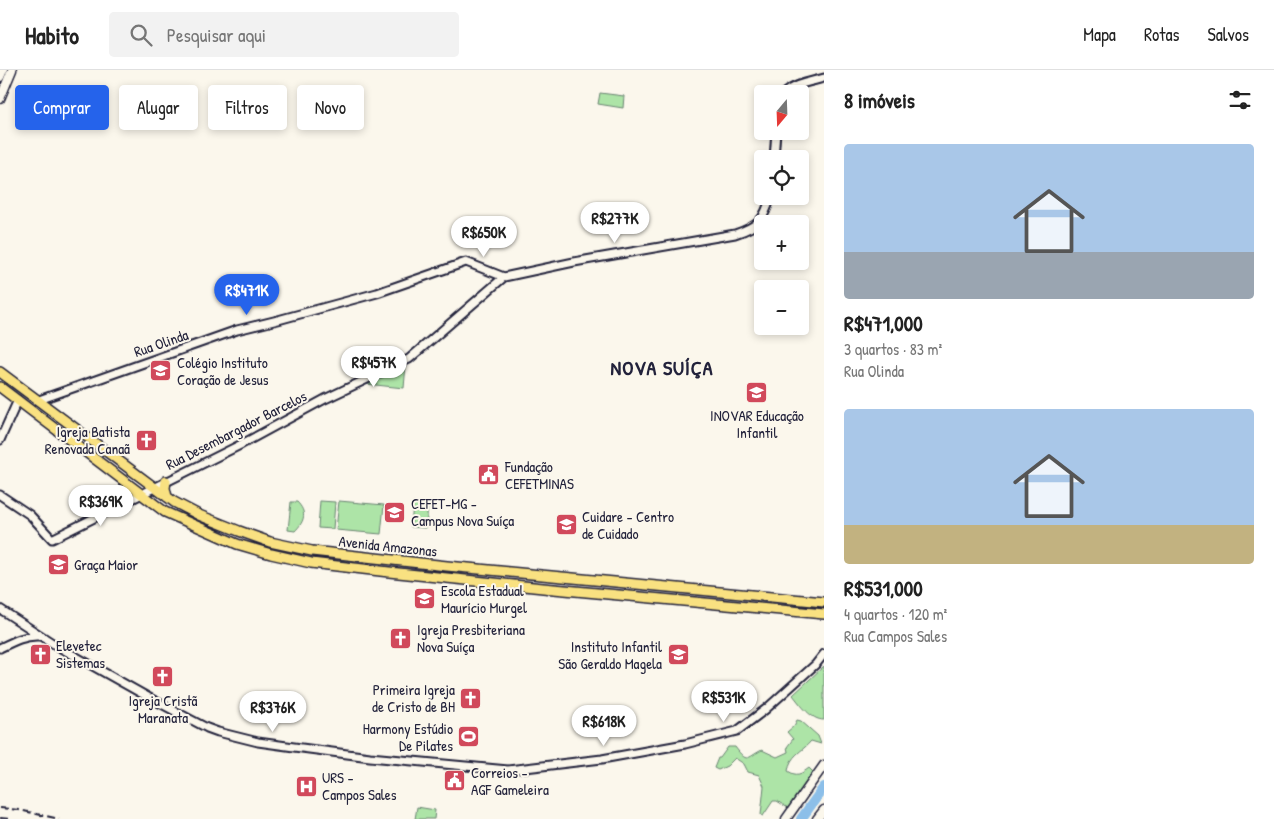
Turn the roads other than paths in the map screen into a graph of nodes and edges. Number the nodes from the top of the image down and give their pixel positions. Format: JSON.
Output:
{"nodes":[{"id":1,"x":3,"y":70,"type":"edge"},
{"id":2,"x":12,"y":70,"type":"edge"},
{"id":3,"x":0,"y":78,"type":"edge"},
{"id":4,"x":824,"y":78,"type":"edge"},
{"id":5,"x":796,"y":85,"type":"edge"},
{"id":6,"x":0,"y":99,"type":"edge"},
{"id":7,"x":768,"y":205,"type":"edge"},
{"id":8,"x":504,"y":277,"type":"junction"},
{"id":9,"x":3,"y":374,"type":"edge"},
{"id":10,"x":1,"y":388,"type":"edge"},
{"id":11,"x":18,"y":400,"type":"junction"},
{"id":12,"x":38,"y":400,"type":"junction"},
{"id":13,"x":0,"y":440,"type":"edge"},
{"id":14,"x":166,"y":482,"type":"junction"},
{"id":15,"x":154,"y":488,"type":"junction"},
{"id":16,"x":141,"y":494,"type":"junction"},
{"id":17,"x":0,"y":495,"type":"edge"},
{"id":18,"x":167,"y":497,"type":"junction"},
{"id":19,"x":824,"y":602,"type":"edge"},
{"id":20,"x":0,"y":609,"type":"edge"},
{"id":21,"x":824,"y":614,"type":"edge"},
{"id":22,"x":19,"y":622,"type":"junction"},
{"id":23,"x":40,"y":636,"type":"junction"},
{"id":24,"x":16,"y":640,"type":"junction"},
{"id":25,"x":0,"y":648,"type":"edge"},
{"id":26,"x":824,"y":654,"type":"edge"},
{"id":27,"x":824,"y":765,"type":"edge"},
{"id":28,"x":824,"y":810,"type":"edge"},
{"id":29,"x":786,"y":819,"type":"edge"},
{"id":30,"x":817,"y":819,"type":"edge"}],
"edges":[{"from":1,"to":3,"type":"main road"},
{"from":2,"to":6,"type":"main road"},
{"from":4,"to":5,"type":"street"},
{"from":7,"to":8,"type":"street","name":"Rua Desembargador Barcelos"},
{"from":8,"to":12,"type":"street","name":"Rua Olinda"},
{"from":8,"to":14,"type":"street","name":"Rua Desembargador Barcelos"},
{"from":9,"to":12,"type":"main road","name":"Avenida Amazonas"},
{"from":10,"to":11,"type":"main road","name":"Avenida Amazonas"},
{"from":11,"to":13,"type":"street"},
{"from":11,"to":16,"type":"main road","name":"Avenida Amazonas"},
{"from":12,"to":15,"type":"main road","name":"Avenida Amazonas"},
{"from":14,"to":15,"type":"street","name":"Rua Desembargador Barcelos"},
{"from":14,"to":18,"type":"main road"},
{"from":15,"to":16,"type":"street","name":"Rua Desembargador Barcelos"},
{"from":15,"to":18,"type":"main road","name":"Avenida Amazonas"},
{"from":16,"to":17,"type":"street","name":"Rua Desembargador Barcelos"},
{"from":16,"to":21,"type":"main road","name":"Avenida Amazonas"},
{"from":18,"to":19,"type":"main road","name":"Avenida Amazonas"},
{"from":20,"to":22,"type":"street"},
{"from":22,"to":23,"type":"street"},
{"from":22,"to":24,"type":"street"},
{"from":23,"to":24,"type":"street"},
{"from":23,"to":26,"type":"street"},
{"from":24,"to":25,"type":"street"},
{"from":27,"to":29,"type":"main road"},
{"from":28,"to":30,"type":"main road"}]}
